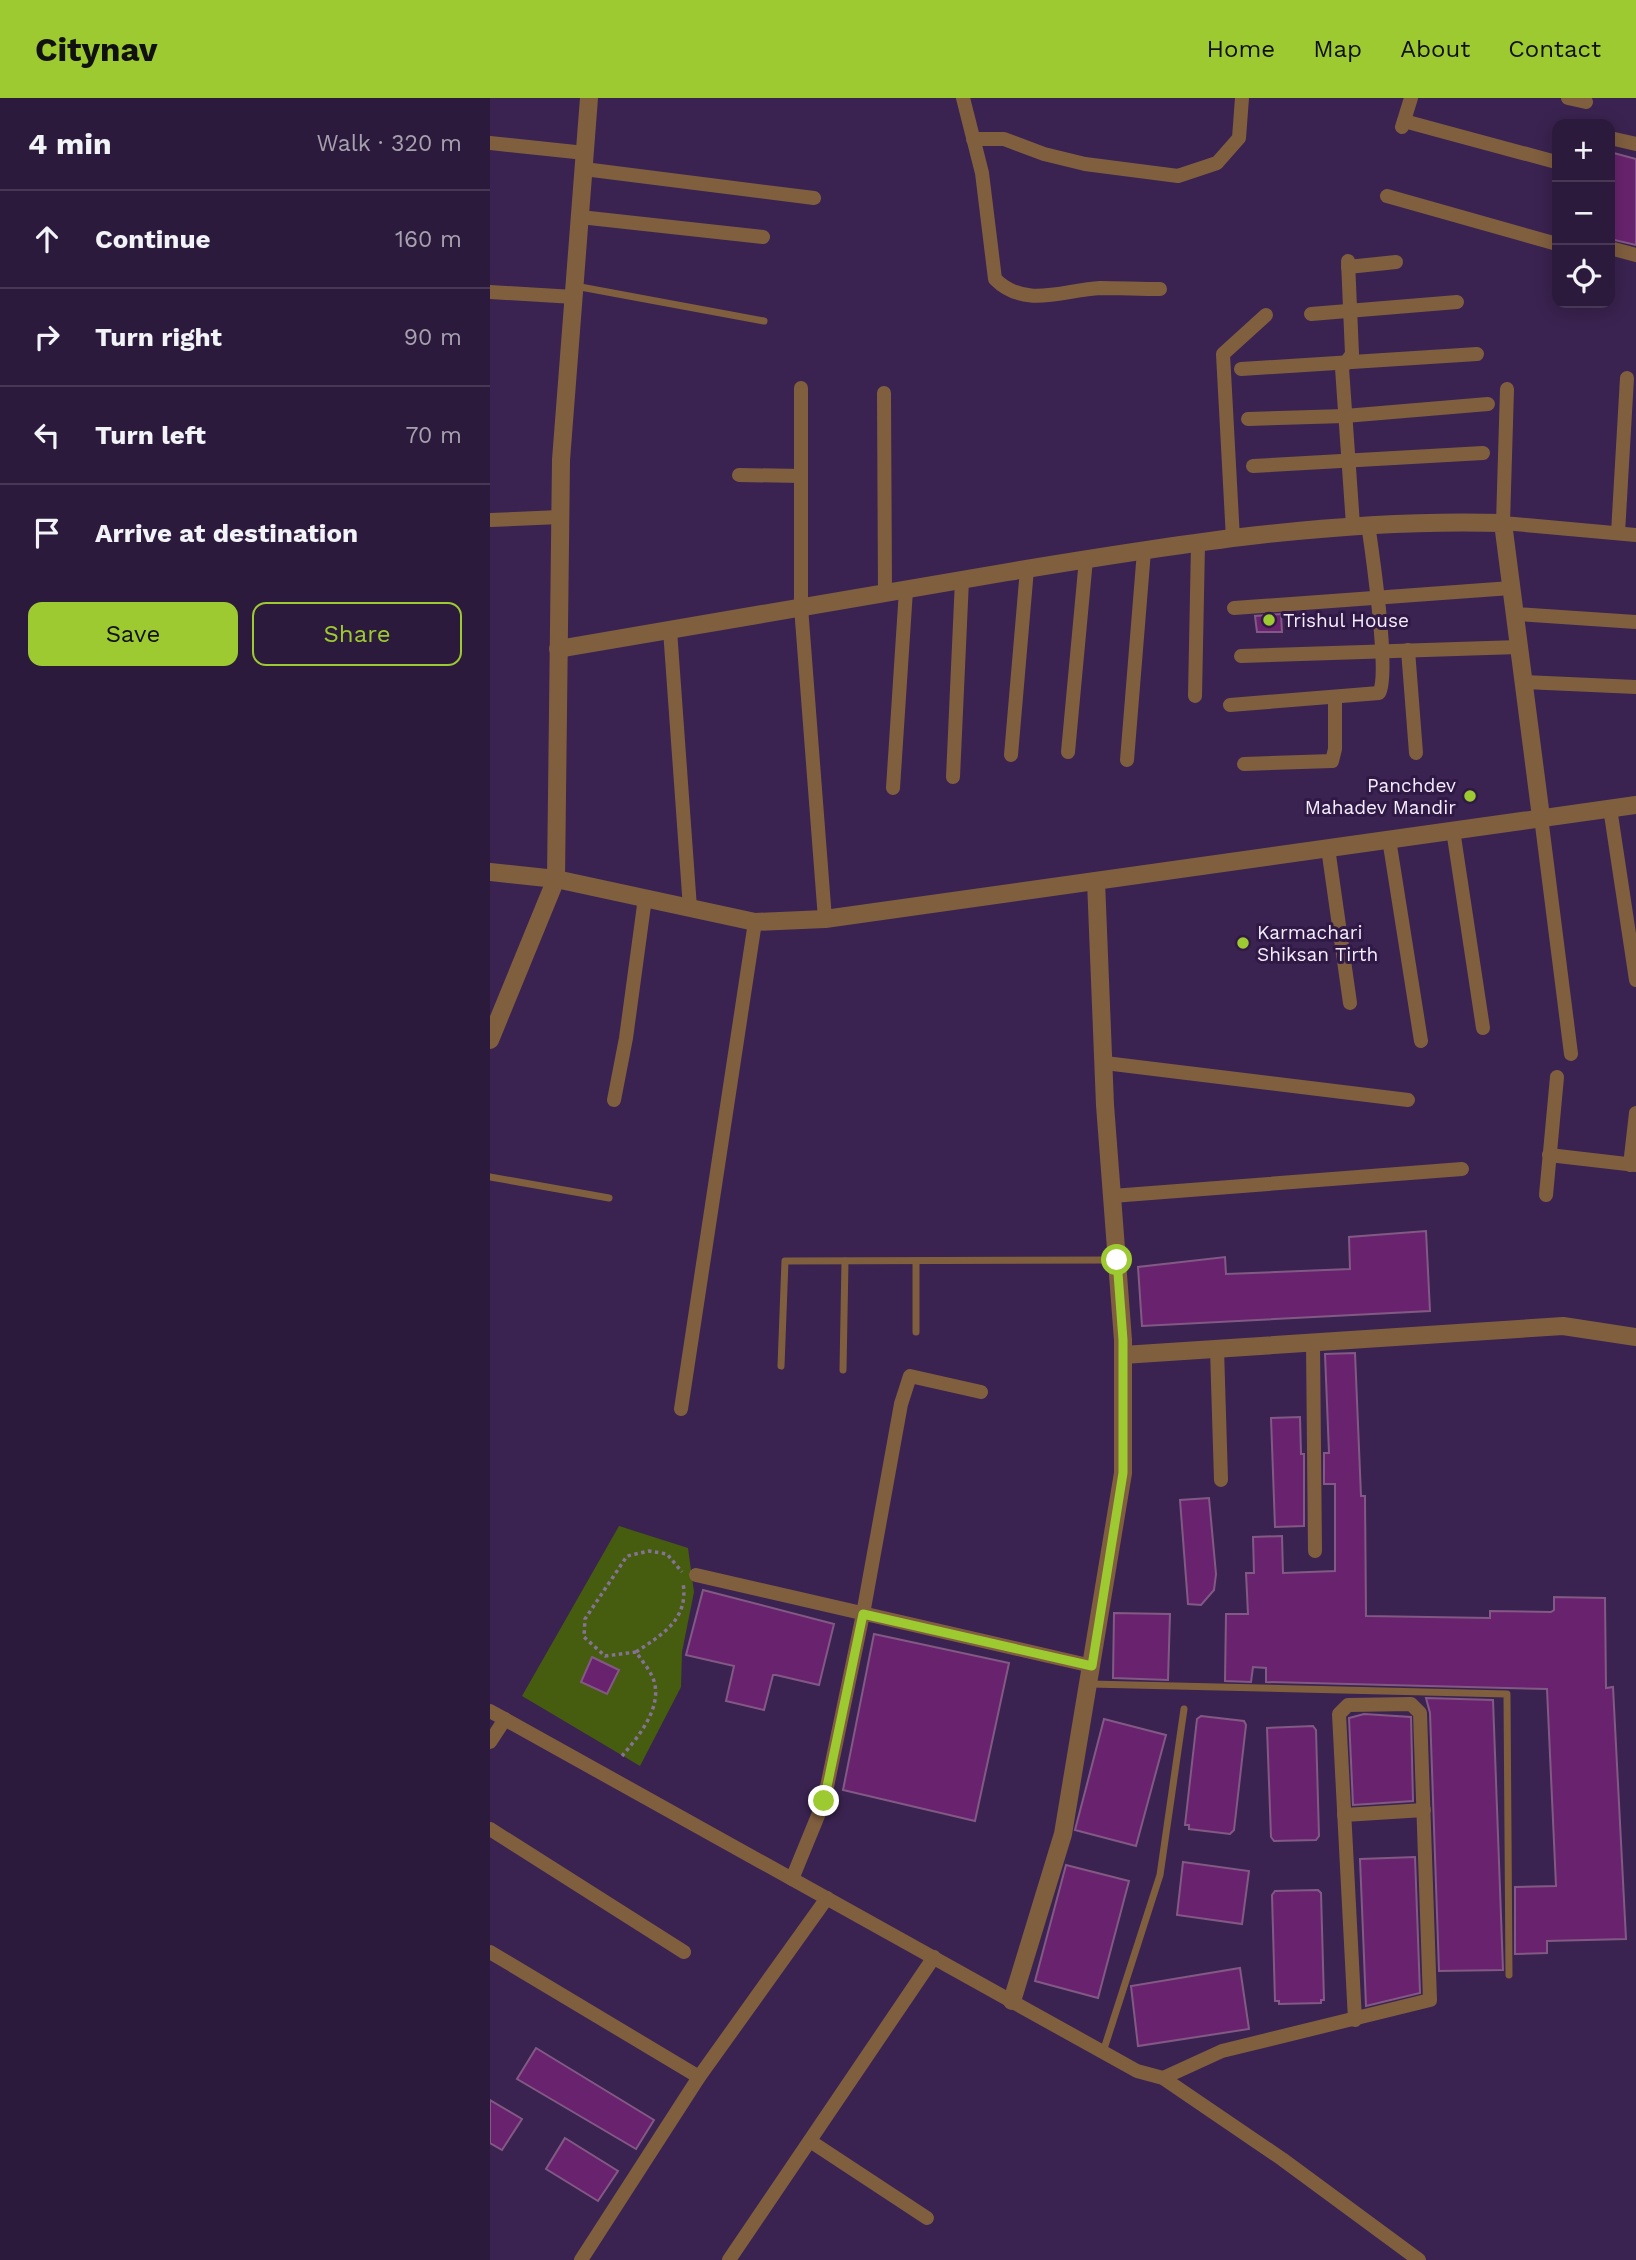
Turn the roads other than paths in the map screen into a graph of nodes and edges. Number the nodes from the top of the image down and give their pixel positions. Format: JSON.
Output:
{"nodes":[{"id":1,"x":589,"y":98,"type":"edge"},
{"id":2,"x":962,"y":98,"type":"edge"},
{"id":3,"x":1242,"y":98,"type":"edge"},
{"id":4,"x":1410,"y":98,"type":"edge"},
{"id":5,"x":1568,"y":98,"type":"edge"},
{"id":6,"x":1586,"y":102,"type":"dead end"},
{"id":7,"x":974,"y":139,"type":"junction"},
{"id":8,"x":1615,"y":139,"type":"edge"},
{"id":9,"x":490,"y":143,"type":"edge"},
{"id":10,"x":1636,"y":144,"type":"edge"},
{"id":11,"x":584,"y":161,"type":"junction"},
{"id":12,"x":1552,"y":161,"type":"edge"},
{"id":13,"x":1387,"y":196,"type":"dead end"},
{"id":14,"x":814,"y":198,"type":"dead end"},
{"id":15,"x":580,"y":217,"type":"junction"},
{"id":16,"x":763,"y":237,"type":"dead end"},
{"id":17,"x":1552,"y":243,"type":"edge"},
{"id":18,"x":1615,"y":250,"type":"edge"},
{"id":19,"x":1636,"y":256,"type":"edge"},
{"id":20,"x":1615,"y":259,"type":"edge"},
{"id":21,"x":1396,"y":262,"type":"dead end"},
{"id":22,"x":1636,"y":265,"type":"edge"},
{"id":23,"x":1160,"y":289,"type":"dead end"},
{"id":24,"x":574,"y":291,"type":"junction"},
{"id":25,"x":490,"y":292,"type":"edge"},
{"id":26,"x":1457,"y":302,"type":"dead end"},
{"id":27,"x":1350,"y":310,"type":"junction"},
{"id":28,"x":1311,"y":314,"type":"dead end"},
{"id":29,"x":1266,"y":315,"type":"dead end"},
{"id":30,"x":764,"y":320,"type":"dead end"},
{"id":31,"x":1477,"y":354,"type":"dead end"},
{"id":32,"x":1344,"y":363,"type":"junction"},
{"id":33,"x":1241,"y":369,"type":"dead end"},
{"id":34,"x":1627,"y":378,"type":"dead end"},
{"id":35,"x":801,"y":388,"type":"dead end"},
{"id":36,"x":1507,"y":389,"type":"dead end"},
{"id":37,"x":884,"y":393,"type":"dead end"},
{"id":38,"x":1488,"y":404,"type":"dead end"},
{"id":39,"x":1345,"y":416,"type":"junction"},
{"id":40,"x":1248,"y":419,"type":"dead end"},
{"id":41,"x":1483,"y":453,"type":"dead end"},
{"id":42,"x":1348,"y":460,"type":"junction"},
{"id":43,"x":1253,"y":466,"type":"dead end"},
{"id":44,"x":739,"y":475,"type":"dead end"},
{"id":45,"x":801,"y":476,"type":"junction"},
{"id":46,"x":560,"y":517,"type":"junction"},
{"id":47,"x":490,"y":520,"type":"edge"},
{"id":48,"x":1503,"y":523,"type":"junction"},
{"id":49,"x":1360,"y":525,"type":"junction"},
{"id":50,"x":1618,"y":533,"type":"junction"},
{"id":51,"x":1636,"y":535,"type":"edge"},
{"id":52,"x":1233,"y":539,"type":"junction"},
{"id":53,"x":1198,"y":544,"type":"junction"},
{"id":54,"x":1144,"y":551,"type":"junction"},
{"id":55,"x":1086,"y":559,"type":"junction"},
{"id":56,"x":1027,"y":569,"type":"junction"},
{"id":57,"x":962,"y":580,"type":"junction"},
{"id":58,"x":1511,"y":588,"type":"junction"},
{"id":59,"x":906,"y":590,"type":"junction"},
{"id":60,"x":886,"y":593,"type":"junction"},
{"id":61,"x":1376,"y":599,"type":"junction"},
{"id":62,"x":801,"y":607,"type":"junction"},
{"id":63,"x":1234,"y":608,"type":"dead end"},
{"id":64,"x":1514,"y":614,"type":"junction"},
{"id":65,"x":1636,"y":622,"type":"edge"},
{"id":66,"x":670,"y":629,"type":"junction"},
{"id":67,"x":1519,"y":647,"type":"junction"},
{"id":68,"x":558,"y":649,"type":"junction"},
{"id":69,"x":1408,"y":650,"type":"junction"},
{"id":70,"x":1382,"y":651,"type":"junction"},
{"id":71,"x":1241,"y":656,"type":"dead end"},
{"id":72,"x":1524,"y":682,"type":"junction"},
{"id":73,"x":1636,"y":687,"type":"edge"},
{"id":74,"x":1195,"y":696,"type":"dead end"},
{"id":75,"x":1335,"y":699,"type":"junction"},
{"id":76,"x":1230,"y":705,"type":"dead end"},
{"id":77,"x":1068,"y":752,"type":"dead end"},
{"id":78,"x":1416,"y":753,"type":"dead end"},
{"id":79,"x":1011,"y":755,"type":"dead end"},
{"id":80,"x":1127,"y":760,"type":"dead end"},
{"id":81,"x":1244,"y":764,"type":"dead end"},
{"id":82,"x":953,"y":777,"type":"dead end"},
{"id":83,"x":893,"y":788,"type":"dead end"},
{"id":84,"x":1636,"y":805,"type":"edge"},
{"id":85,"x":1611,"y":808,"type":"junction"},
{"id":86,"x":1541,"y":817,"type":"junction"},
{"id":87,"x":1453,"y":830,"type":"junction"},
{"id":88,"x":1389,"y":839,"type":"junction"},
{"id":89,"x":1328,"y":848,"type":"junction"},
{"id":90,"x":490,"y":872,"type":"edge"},
{"id":91,"x":556,"y":879,"type":"junction"},
{"id":92,"x":1096,"y":881,"type":"junction"},
{"id":93,"x":645,"y":898,"type":"junction"},
{"id":94,"x":690,"y":908,"type":"junction"},
{"id":95,"x":825,"y":919,"type":"junction"},
{"id":96,"x":755,"y":922,"type":"junction"},
{"id":97,"x":1636,"y":980,"type":"edge"},
{"id":98,"x":1350,"y":1003,"type":"dead end"},
{"id":99,"x":1483,"y":1028,"type":"dead end"},
{"id":100,"x":490,"y":1040,"type":"edge"},
{"id":101,"x":1421,"y":1041,"type":"dead end"},
{"id":102,"x":1571,"y":1054,"type":"dead end"},
{"id":103,"x":1105,"y":1063,"type":"junction"},
{"id":104,"x":1556,"y":1077,"type":"dead end"},
{"id":105,"x":614,"y":1100,"type":"dead end"},
{"id":106,"x":1408,"y":1100,"type":"dead end"},
{"id":107,"x":1636,"y":1113,"type":"edge"},
{"id":108,"x":1549,"y":1155,"type":"junction"},
{"id":109,"x":1633,"y":1165,"type":"edge"},
{"id":110,"x":1462,"y":1169,"type":"dead end"},
{"id":111,"x":490,"y":1177,"type":"edge"},
{"id":112,"x":1546,"y":1195,"type":"dead end"},
{"id":113,"x":1112,"y":1196,"type":"junction"},
{"id":114,"x":609,"y":1198,"type":"dead end"},
{"id":115,"x":1117,"y":1260,"type":"junction"},
{"id":116,"x":845,"y":1261,"type":"junction"},
{"id":117,"x":916,"y":1261,"type":"junction"},
{"id":118,"x":916,"y":1332,"type":"dead end"},
{"id":119,"x":1636,"y":1337,"type":"edge"},
{"id":120,"x":1312,"y":1343,"type":"junction"},
{"id":121,"x":1217,"y":1349,"type":"junction"},
{"id":122,"x":1123,"y":1355,"type":"junction"},
{"id":123,"x":781,"y":1366,"type":"dead end"},
{"id":124,"x":844,"y":1370,"type":"dead end"},
{"id":125,"x":981,"y":1392,"type":"dead end"},
{"id":126,"x":681,"y":1409,"type":"dead end"},
{"id":127,"x":1221,"y":1480,"type":"dead end"},
{"id":128,"x":1315,"y":1551,"type":"dead end"},
{"id":129,"x":696,"y":1575,"type":"dead end"},
{"id":130,"x":863,"y":1614,"type":"junction"},
{"id":131,"x":1090,"y":1675,"type":"junction"},
{"id":132,"x":1184,"y":1709,"type":"dead end"},
{"id":133,"x":490,"y":1711,"type":"edge"},
{"id":134,"x":505,"y":1719,"type":"junction"},
{"id":135,"x":490,"y":1742,"type":"edge"},
{"id":136,"x":1424,"y":1810,"type":"junction"},
{"id":137,"x":1344,"y":1815,"type":"junction"},
{"id":138,"x":490,"y":1829,"type":"edge"},
{"id":139,"x":792,"y":1879,"type":"junction"},
{"id":140,"x":827,"y":1898,"type":"junction"},
{"id":141,"x":490,"y":1952,"type":"edge"},
{"id":142,"x":684,"y":1952,"type":"dead end"},
{"id":143,"x":934,"y":1958,"type":"junction"},
{"id":144,"x":1509,"y":1975,"type":"dead end"},
{"id":145,"x":1012,"y":2001,"type":"junction"},
{"id":146,"x":1355,"y":2020,"type":"junction"},
{"id":147,"x":1103,"y":2052,"type":"junction"},
{"id":148,"x":699,"y":2077,"type":"junction"},
{"id":149,"x":1163,"y":2078,"type":"junction"},
{"id":150,"x":810,"y":2141,"type":"junction"},
{"id":151,"x":927,"y":2218,"type":"dead end"},
{"id":152,"x":581,"y":2260,"type":"edge"},
{"id":153,"x":729,"y":2260,"type":"edge"},
{"id":154,"x":1419,"y":2260,"type":"edge"}],
"edges":[{"from":1,"to":11,"type":"street"},
{"from":2,"to":7,"type":"street"},
{"from":3,"to":7,"type":"street"},
{"from":4,"to":12,"type":"street"},
{"from":5,"to":6,"type":"street"},
{"from":7,"to":23,"type":"street"},
{"from":8,"to":10,"type":"street"},
{"from":9,"to":11,"type":"street"},
{"from":11,"to":14,"type":"street"},
{"from":11,"to":15,"type":"street"},
{"from":13,"to":17,"type":"street"},
{"from":15,"to":16,"type":"street"},
{"from":15,"to":24,"type":"street"},
{"from":18,"to":19,"type":"street"},
{"from":20,"to":22,"type":"street"},
{"from":21,"to":27,"type":"street"},
{"from":24,"to":25,"type":"street"},
{"from":24,"to":30,"type":"lane"},
{"from":24,"to":46,"type":"street"},
{"from":26,"to":27,"type":"street"},
{"from":27,"to":28,"type":"street"},
{"from":27,"to":32,"type":"street"},
{"from":29,"to":52,"type":"street"},
{"from":31,"to":32,"type":"street"},
{"from":32,"to":33,"type":"street"},
{"from":32,"to":39,"type":"street"},
{"from":34,"to":50,"type":"street"},
{"from":35,"to":45,"type":"street"},
{"from":36,"to":48,"type":"street"},
{"from":37,"to":60,"type":"street"},
{"from":38,"to":39,"type":"street"},
{"from":39,"to":40,"type":"street"},
{"from":39,"to":42,"type":"street"},
{"from":41,"to":42,"type":"street"},
{"from":42,"to":43,"type":"street"},
{"from":42,"to":49,"type":"street"},
{"from":44,"to":45,"type":"street"},
{"from":45,"to":62,"type":"street"},
{"from":46,"to":47,"type":"street"},
{"from":46,"to":68,"type":"street"},
{"from":48,"to":49,"type":"street"},
{"from":48,"to":50,"type":"street"},
{"from":48,"to":58,"type":"street"},
{"from":49,"to":52,"type":"street"},
{"from":49,"to":61,"type":"street"},
{"from":50,"to":51,"type":"street"},
{"from":52,"to":53,"type":"street"},
{"from":53,"to":54,"type":"street"},
{"from":53,"to":74,"type":"street"},
{"from":54,"to":55,"type":"street"},
{"from":54,"to":80,"type":"street"},
{"from":55,"to":56,"type":"street"},
{"from":55,"to":77,"type":"street"},
{"from":56,"to":57,"type":"street"},
{"from":56,"to":79,"type":"street"},
{"from":57,"to":59,"type":"street"},
{"from":57,"to":82,"type":"street"},
{"from":58,"to":61,"type":"street"},
{"from":58,"to":64,"type":"street"},
{"from":59,"to":60,"type":"street"},
{"from":59,"to":83,"type":"street"},
{"from":60,"to":62,"type":"street"},
{"from":61,"to":63,"type":"street"},
{"from":61,"to":70,"type":"street"},
{"from":62,"to":66,"type":"street"},
{"from":62,"to":95,"type":"street"},
{"from":64,"to":65,"type":"street"},
{"from":64,"to":67,"type":"street"},
{"from":66,"to":68,"type":"street"},
{"from":66,"to":94,"type":"street"},
{"from":67,"to":69,"type":"street"},
{"from":67,"to":72,"type":"street"},
{"from":68,"to":91,"type":"street"},
{"from":69,"to":70,"type":"street"},
{"from":69,"to":78,"type":"street"},
{"from":70,"to":71,"type":"street"},
{"from":70,"to":75,"type":"street"},
{"from":72,"to":73,"type":"street"},
{"from":72,"to":86,"type":"street"},
{"from":75,"to":76,"type":"street"},
{"from":75,"to":81,"type":"street"},
{"from":84,"to":85,"type":"street"},
{"from":85,"to":86,"type":"street"},
{"from":85,"to":97,"type":"street"},
{"from":86,"to":87,"type":"street"},
{"from":86,"to":102,"type":"street"},
{"from":87,"to":88,"type":"street"},
{"from":87,"to":99,"type":"street"},
{"from":88,"to":89,"type":"street"},
{"from":88,"to":101,"type":"street"},
{"from":89,"to":92,"type":"street"},
{"from":89,"to":98,"type":"street"},
{"from":90,"to":91,"type":"street"},
{"from":91,"to":93,"type":"street"},
{"from":91,"to":100,"type":"street"},
{"from":92,"to":95,"type":"street"},
{"from":92,"to":103,"type":"street"},
{"from":93,"to":94,"type":"street"},
{"from":93,"to":105,"type":"street"},
{"from":94,"to":96,"type":"street"},
{"from":95,"to":96,"type":"street"},
{"from":96,"to":126,"type":"street"},
{"from":103,"to":106,"type":"street"},
{"from":103,"to":113,"type":"street"},
{"from":104,"to":108,"type":"street"},
{"from":107,"to":109,"type":"street"},
{"from":108,"to":109,"type":"street"},
{"from":108,"to":112,"type":"street"},
{"from":110,"to":113,"type":"street"},
{"from":111,"to":114,"type":"lane"},
{"from":113,"to":115,"type":"street"},
{"from":115,"to":117,"type":"lane"},
{"from":115,"to":122,"type":"street"},
{"from":116,"to":117,"type":"lane"},
{"from":116,"to":123,"type":"lane"},
{"from":116,"to":124,"type":"lane"},
{"from":117,"to":118,"type":"lane"},
{"from":119,"to":120,"type":"street"},
{"from":120,"to":121,"type":"street"},
{"from":120,"to":128,"type":"street"},
{"from":121,"to":122,"type":"street"},
{"from":121,"to":127,"type":"street"},
{"from":122,"to":131,"type":"street"},
{"from":125,"to":130,"type":"street"},
{"from":129,"to":130,"type":"street"},
{"from":130,"to":131,"type":"street"},
{"from":130,"to":139,"type":"street"},
{"from":131,"to":144,"type":"lane"},
{"from":131,"to":145,"type":"street"},
{"from":132,"to":147,"type":"lane"},
{"from":133,"to":134,"type":"street"},
{"from":134,"to":135,"type":"street"},
{"from":134,"to":139,"type":"street"},
{"from":136,"to":137,"type":"street"},
{"from":136,"to":137,"type":"street"},
{"from":136,"to":146,"type":"street"},
{"from":137,"to":146,"type":"street"},
{"from":138,"to":142,"type":"street"},
{"from":139,"to":140,"type":"street"},
{"from":140,"to":143,"type":"street"},
{"from":140,"to":148,"type":"street"},
{"from":141,"to":148,"type":"street"},
{"from":143,"to":145,"type":"street"},
{"from":143,"to":150,"type":"street"},
{"from":145,"to":147,"type":"street"},
{"from":146,"to":149,"type":"street"},
{"from":147,"to":149,"type":"street"},
{"from":148,"to":152,"type":"street"},
{"from":149,"to":154,"type":"street"},
{"from":150,"to":151,"type":"street"},
{"from":150,"to":153,"type":"street"}]}
